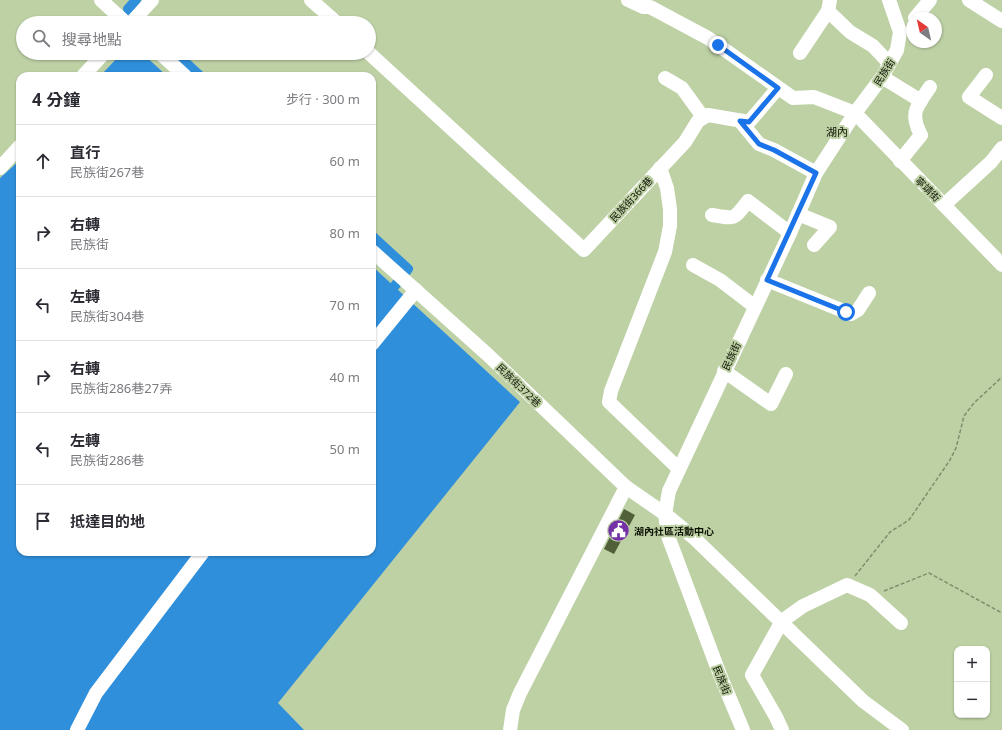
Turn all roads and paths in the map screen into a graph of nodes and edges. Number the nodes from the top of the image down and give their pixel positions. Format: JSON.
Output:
{"nodes":[{"id":1,"x":101,"y":0,"type":"edge"},
{"id":2,"x":311,"y":0,"type":"edge"},
{"id":3,"x":628,"y":0,"type":"edge"},
{"id":4,"x":888,"y":0,"type":"edge"},
{"id":5,"x":930,"y":0,"type":"edge"},
{"id":6,"x":969,"y":0,"type":"edge"},
{"id":7,"x":652,"y":4,"type":"edge"},
{"id":8,"x":829,"y":5,"type":"edge"},
{"id":9,"x":919,"y":12,"type":"edge"},
{"id":10,"x":138,"y":14,"type":"edge"},
{"id":11,"x":329,"y":16,"type":"edge"},
{"id":12,"x":896,"y":18,"type":"junction"},
{"id":13,"x":1002,"y":21,"type":"edge"},
{"id":14,"x":906,"y":22,"type":"edge"},
{"id":15,"x":800,"y":53,"type":"dead end"},
{"id":16,"x":376,"y":59,"type":"edge"},
{"id":17,"x":98,"y":60,"type":"edge"},
{"id":18,"x":167,"y":60,"type":"edge"},
{"id":19,"x":889,"y":63,"type":"junction"},
{"id":20,"x":87,"y":72,"type":"edge"},
{"id":21,"x":180,"y":72,"type":"edge"},
{"id":22,"x":986,"y":75,"type":"dead end"},
{"id":23,"x":882,"y":77,"type":"junction"},
{"id":24,"x":665,"y":78,"type":"dead end"},
{"id":25,"x":930,"y":87,"type":"dead end"},
{"id":26,"x":778,"y":88,"type":"junction"},
{"id":27,"x":921,"y":100,"type":"junction"},
{"id":28,"x":855,"y":113,"type":"junction"},
{"id":29,"x":703,"y":117,"type":"junction"},
{"id":30,"x":1002,"y":118,"type":"edge"},
{"id":31,"x":740,"y":121,"type":"junction"},
{"id":32,"x":1002,"y":148,"type":"edge"},
{"id":33,"x":16,"y":150,"type":"edge"},
{"id":34,"x":1002,"y":158,"type":"edge"},
{"id":35,"x":900,"y":161,"type":"junction"},
{"id":36,"x":0,"y":168,"type":"edge"},
{"id":37,"x":660,"y":168,"type":"junction"},
{"id":38,"x":816,"y":173,"type":"junction"},
{"id":39,"x":946,"y":208,"type":"junction"},
{"id":40,"x":798,"y":214,"type":"junction"},
{"id":41,"x":712,"y":215,"type":"dead end"},
{"id":42,"x":790,"y":233,"type":"junction"},
{"id":43,"x":814,"y":245,"type":"dead end"},
{"id":44,"x":376,"y":254,"type":"edge"},
{"id":45,"x":693,"y":265,"type":"dead end"},
{"id":46,"x":1002,"y":265,"type":"edge"},
{"id":47,"x":767,"y":280,"type":"junction"},
{"id":48,"x":409,"y":285,"type":"junction"},
{"id":49,"x":869,"y":293,"type":"dead end"},
{"id":50,"x":754,"y":306,"type":"junction"},
{"id":51,"x":376,"y":338,"type":"edge"},
{"id":52,"x":724,"y":371,"type":"junction"},
{"id":53,"x":786,"y":374,"type":"dead end"},
{"id":54,"x":1002,"y":377,"type":"edge"},
{"id":55,"x":678,"y":468,"type":"junction"},
{"id":56,"x":626,"y":487,"type":"junction"},
{"id":57,"x":665,"y":514,"type":"junction"},
{"id":58,"x":200,"y":556,"type":"edge"},
{"id":59,"x":847,"y":585,"type":"junction"},
{"id":60,"x":870,"y":595,"type":"junction"},
{"id":61,"x":1002,"y":613,"type":"edge"},
{"id":62,"x":782,"y":621,"type":"junction"},
{"id":63,"x":901,"y":623,"type":"dead end"},
{"id":64,"x":77,"y":730,"type":"edge"},
{"id":65,"x":510,"y":730,"type":"edge"},
{"id":66,"x":743,"y":730,"type":"edge"},
{"id":67,"x":782,"y":730,"type":"edge"},
{"id":68,"x":902,"y":730,"type":"edge"}],
"edges":[{"from":1,"to":10,"type":"street"},
{"from":2,"to":11,"type":"street"},
{"from":3,"to":7,"type":"street"},
{"from":4,"to":12,"type":"street","name":"民族街"},
{"from":5,"to":9,"type":"street"},
{"from":6,"to":13,"type":"street"},
{"from":7,"to":26,"type":"street"},
{"from":8,"to":15,"type":"street"},
{"from":8,"to":19,"type":"street"},
{"from":12,"to":14,"type":"street"},
{"from":12,"to":19,"type":"street","name":"民族街"},
{"from":16,"to":37,"type":"street","name":"民族街366巷"},
{"from":17,"to":20,"type":"street"},
{"from":18,"to":21,"type":"street"},
{"from":19,"to":23,"type":"street","name":"民族街"},
{"from":22,"to":30,"type":"street"},
{"from":23,"to":27,"type":"street"},
{"from":23,"to":28,"type":"street","name":"民族街"},
{"from":24,"to":29,"type":"street"},
{"from":25,"to":27,"type":"street"},
{"from":26,"to":28,"type":"street"},
{"from":26,"to":31,"type":"street"},
{"from":27,"to":35,"type":"street"},
{"from":28,"to":35,"type":"street","name":"寧靖街"},
{"from":28,"to":38,"type":"street","name":"民族街"},
{"from":29,"to":31,"type":"street"},
{"from":29,"to":37,"type":"street"},
{"from":31,"to":38,"type":"street"},
{"from":32,"to":39,"type":"street"},
{"from":33,"to":36,"type":"street"},
{"from":34,"to":39,"type":"street"},
{"from":35,"to":39,"type":"street","name":"寧靖街"},
{"from":37,"to":55,"type":"street","name":"民族街366巷"},
{"from":38,"to":40,"type":"street","name":"民族街"},
{"from":39,"to":46,"type":"street","name":"寧靖街"},
{"from":40,"to":42,"type":"street","name":"民族街"},
{"from":40,"to":43,"type":"street"},
{"from":41,"to":42,"type":"street"},
{"from":42,"to":47,"type":"street","name":"民族街"},
{"from":44,"to":48,"type":"street","name":"民族街372巷"},
{"from":45,"to":50,"type":"street"},
{"from":47,"to":49,"type":"street"},
{"from":47,"to":50,"type":"street","name":"民族街"},
{"from":48,"to":51,"type":"street"},
{"from":48,"to":56,"type":"street","name":"民族街372巷"},
{"from":50,"to":52,"type":"street","name":"民族街"},
{"from":52,"to":53,"type":"street"},
{"from":52,"to":55,"type":"street","name":"民族街"},
{"from":54,"to":59,"type":"path"},
{"from":55,"to":57,"type":"street","name":"民族街"},
{"from":56,"to":57,"type":"street","name":"民族街372巷"},
{"from":56,"to":65,"type":"street"},
{"from":57,"to":62,"type":"street","name":"民族街372巷"},
{"from":57,"to":66,"type":"street","name":"民族街"},
{"from":58,"to":64,"type":"street"},
{"from":59,"to":60,"type":"street"},
{"from":59,"to":62,"type":"street"},
{"from":60,"to":61,"type":"path"},
{"from":60,"to":63,"type":"street"},
{"from":62,"to":67,"type":"street"},
{"from":62,"to":68,"type":"street","name":"民族街372巷"}]}
